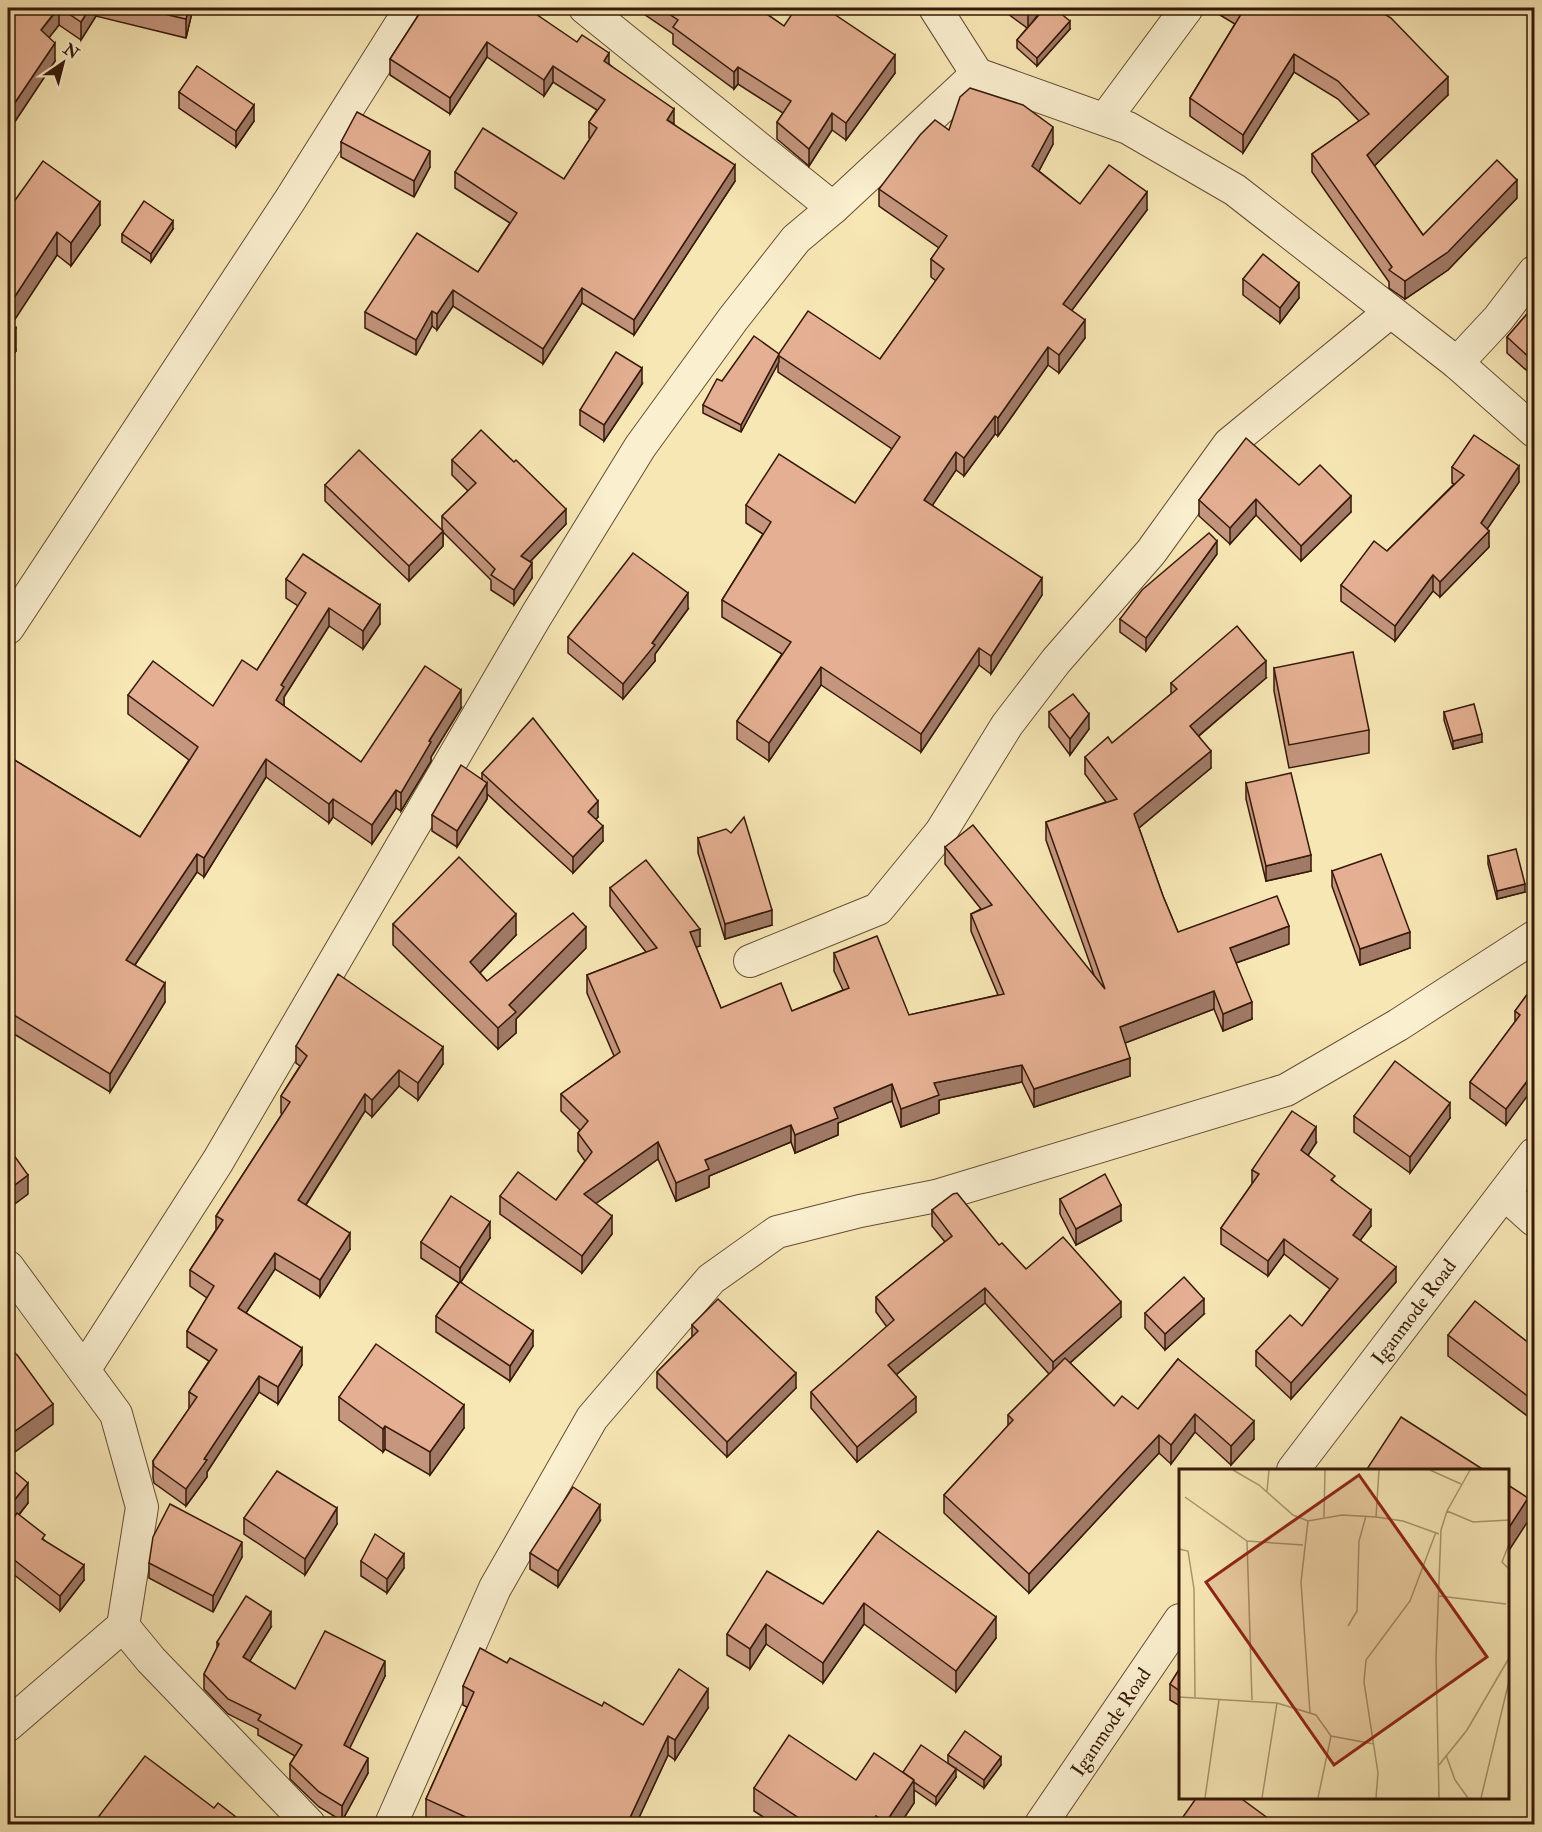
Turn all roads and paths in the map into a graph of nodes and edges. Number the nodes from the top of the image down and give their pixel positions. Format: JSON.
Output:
{"nodes":[{"id":1,"x":411,"y":8,"type":"edge"},
{"id":2,"x":585,"y":8,"type":"edge"},
{"id":3,"x":935,"y":8,"type":"edge"},
{"id":4,"x":1187,"y":8,"type":"edge"},
{"id":5,"x":978,"y":74,"type":"junction"},
{"id":6,"x":1105,"y":119,"type":"junction"},
{"id":7,"x":833,"y":208,"type":"junction"},
{"id":8,"x":1534,"y":272,"type":"edge"},
{"id":9,"x":1390,"y":312,"type":"junction"},
{"id":10,"x":1457,"y":363,"type":"junction"},
{"id":11,"x":1534,"y":431,"type":"edge"},
{"id":12,"x":8,"y":628,"type":"edge"},
{"id":13,"x":1534,"y":937,"type":"edge"},
{"id":14,"x":750,"y":961,"type":"dead end"},
{"id":15,"x":1534,"y":1154,"type":"edge"},
{"id":16,"x":1505,"y":1194,"type":"junction"},
{"id":17,"x":1534,"y":1221,"type":"edge"},
{"id":18,"x":8,"y":1267,"type":"edge"},
{"id":19,"x":84,"y":1370,"type":"junction"},
{"id":20,"x":1294,"y":1469,"type":"edge"},
{"id":21,"x":1179,"y":1621,"type":"edge"},
{"id":22,"x":123,"y":1626,"type":"junction"},
{"id":23,"x":8,"y":1725,"type":"edge"},
{"id":24,"x":309,"y":1824,"type":"edge"},
{"id":25,"x":391,"y":1824,"type":"edge"},
{"id":26,"x":1041,"y":1824,"type":"edge"}],
"edges":[{"from":1,"to":12,"type":"street"},
{"from":2,"to":7,"type":"street"},
{"from":3,"to":5,"type":"street"},
{"from":4,"to":6,"type":"street"},
{"from":5,"to":6,"type":"street"},
{"from":5,"to":7,"type":"street"},
{"from":6,"to":9,"type":"street"},
{"from":7,"to":19,"type":"street"},
{"from":8,"to":10,"type":"street"},
{"from":9,"to":10,"type":"street"},
{"from":9,"to":14,"type":"street"},
{"from":10,"to":11,"type":"street"},
{"from":13,"to":25,"type":"street"},
{"from":15,"to":16,"type":"street","name":"Iganmode Road"},
{"from":16,"to":17,"type":"street"},
{"from":16,"to":20,"type":"street","name":"Iganmode Road"},
{"from":18,"to":19,"type":"street"},
{"from":19,"to":22,"type":"street"},
{"from":21,"to":26,"type":"street","name":"Iganmode Road"},
{"from":22,"to":23,"type":"street"},
{"from":22,"to":24,"type":"street"}]}
